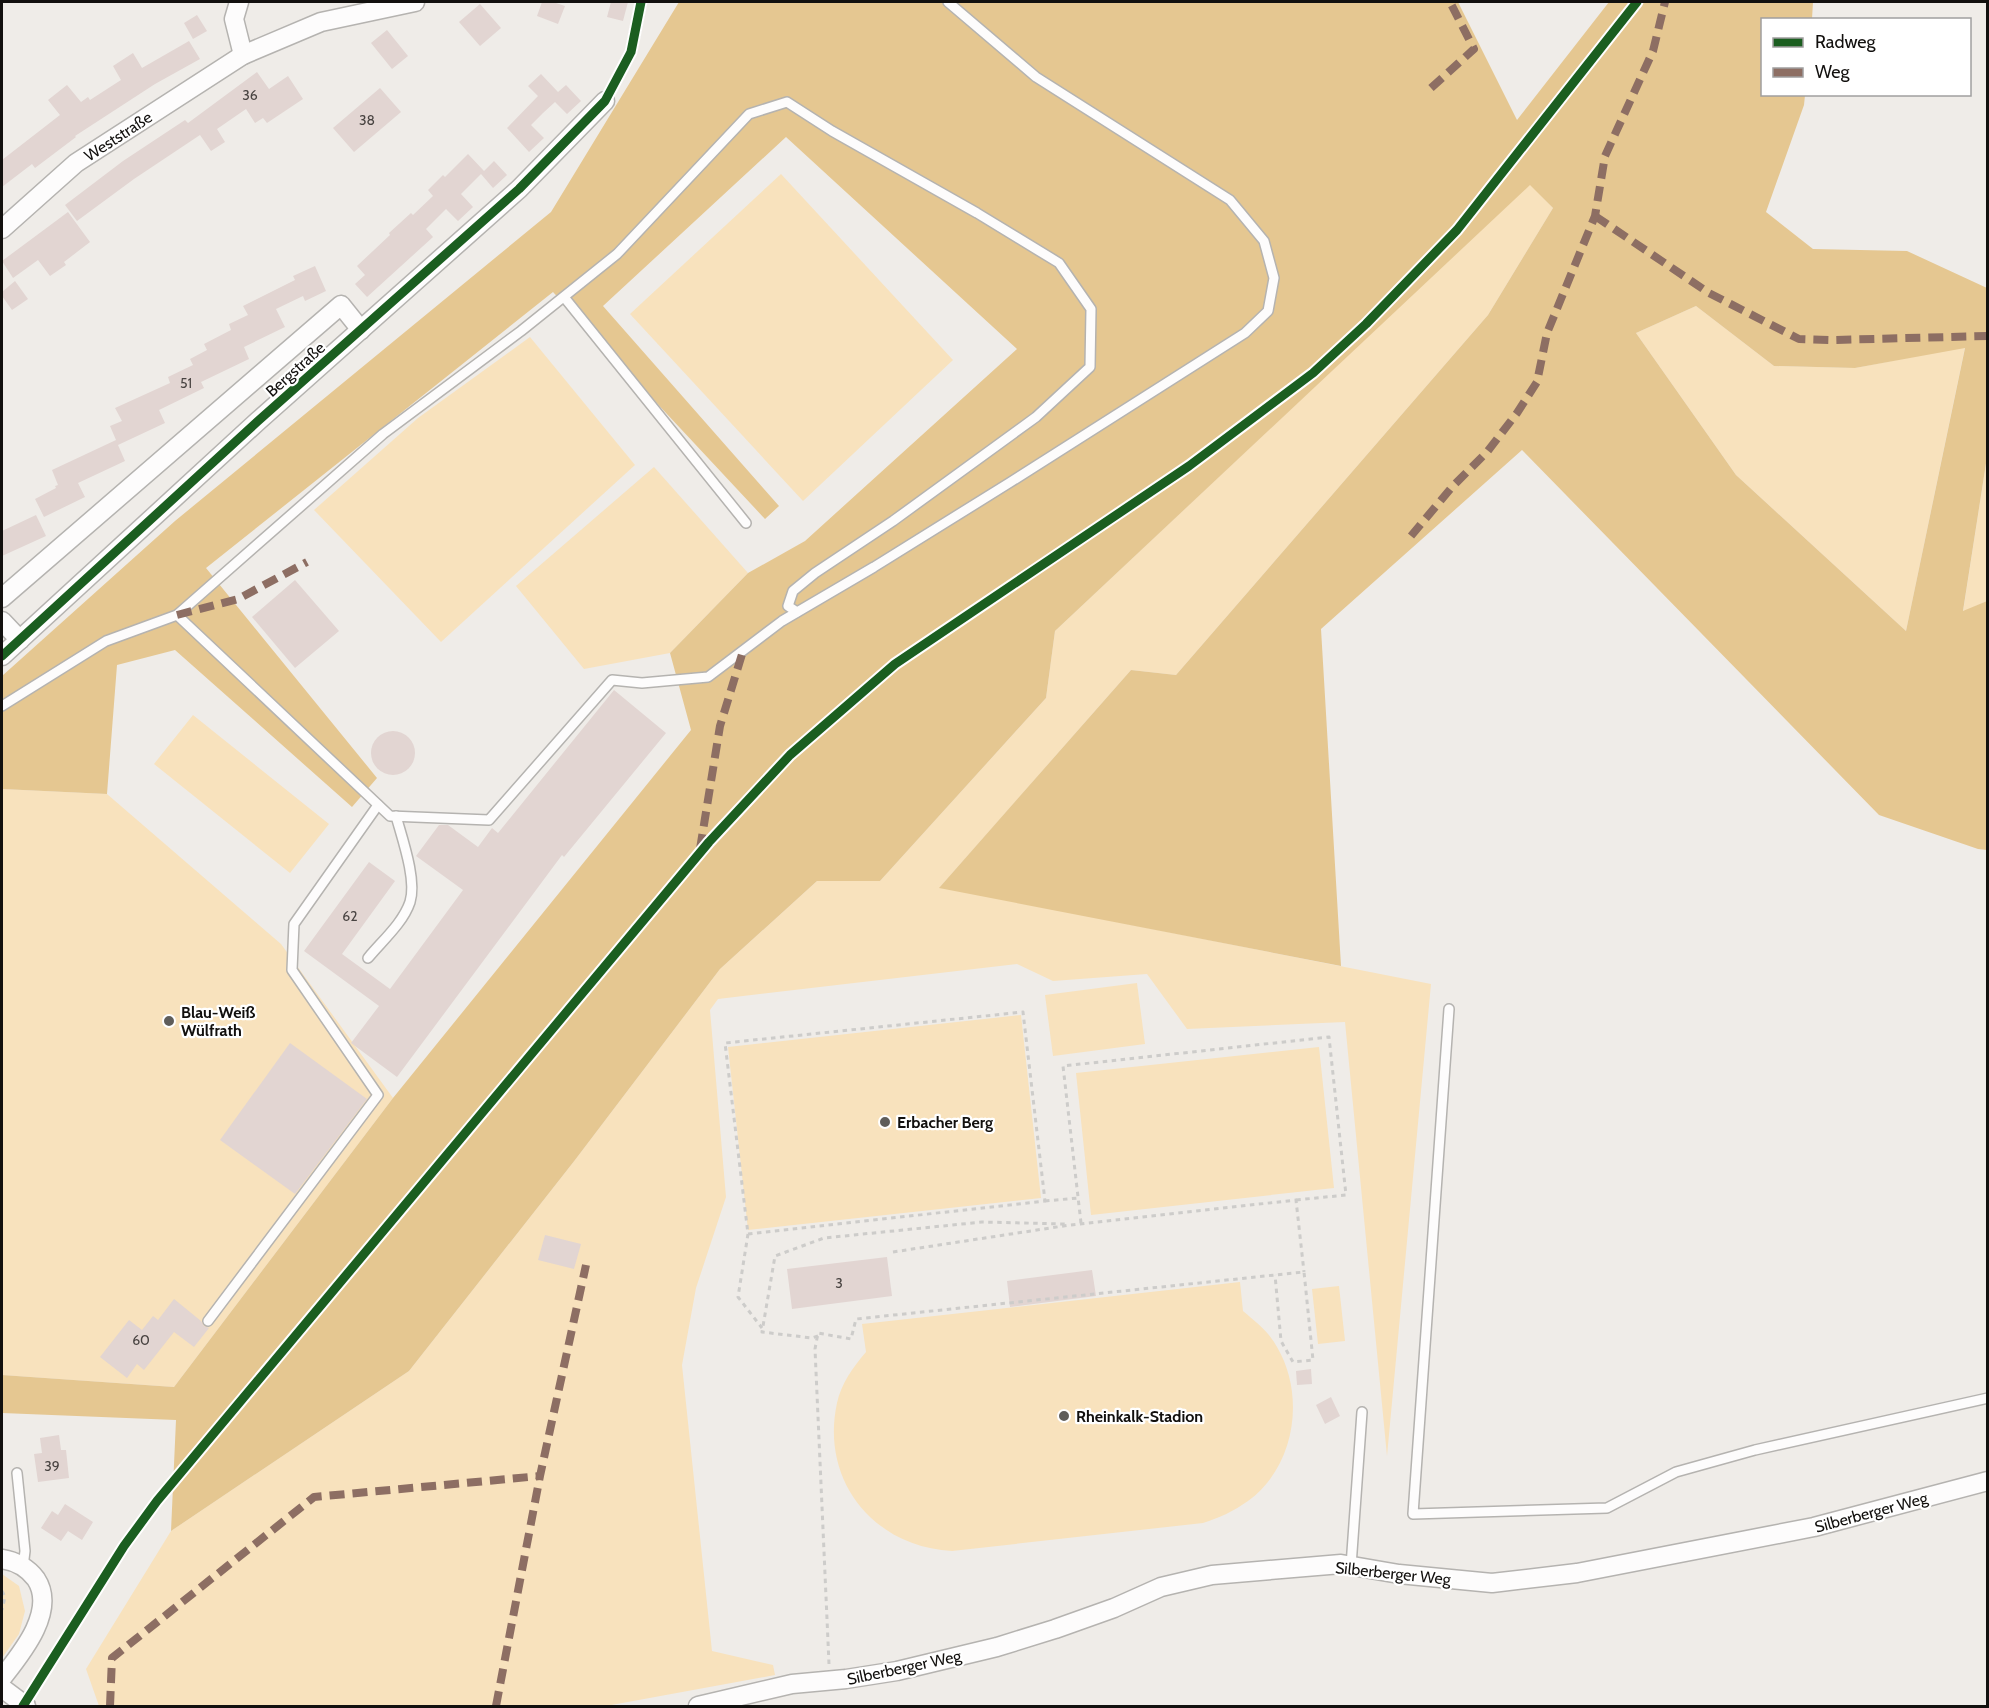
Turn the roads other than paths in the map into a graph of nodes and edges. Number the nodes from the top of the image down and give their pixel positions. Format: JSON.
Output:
{"nodes":[{"id":1,"x":238,"y":2,"type":"edge"},
{"id":2,"x":415,"y":2,"type":"edge"},
{"id":3,"x":641,"y":2,"type":"edge"},
{"id":4,"x":948,"y":2,"type":"edge"},
{"id":5,"x":243,"y":55,"type":"junction"},
{"id":6,"x":605,"y":101,"type":"joint"},
{"id":7,"x":2,"y":229,"type":"edge"},
{"id":8,"x":564,"y":297,"type":"junction"},
{"id":9,"x":361,"y":330,"type":"junction"},
{"id":10,"x":746,"y":523,"type":"dead end"},
{"id":11,"x":2,"y":598,"type":"edge"},
{"id":12,"x":797,"y":612,"type":"junction"},
{"id":13,"x":177,"y":615,"type":"junction"},
{"id":14,"x":2,"y":621,"type":"edge"},
{"id":15,"x":20,"y":640,"type":"junction"},
{"id":16,"x":2,"y":656,"type":"edge"},
{"id":17,"x":2,"y":706,"type":"edge"},
{"id":18,"x":378,"y":805,"type":"junction"},
{"id":19,"x":396,"y":816,"type":"junction"},
{"id":20,"x":368,"y":958,"type":"dead end"},
{"id":21,"x":1449,"y":1010,"type":"dead end"},
{"id":22,"x":208,"y":1321,"type":"dead end"},
{"id":23,"x":1988,"y":1398,"type":"edge"},
{"id":24,"x":1362,"y":1412,"type":"dead end"},
{"id":25,"x":17,"y":1473,"type":"dead end"},
{"id":26,"x":1988,"y":1481,"type":"edge"},
{"id":27,"x":2,"y":1559,"type":"edge"},
{"id":28,"x":1351,"y":1566,"type":"junction"},
{"id":29,"x":23,"y":1567,"type":"junction"},
{"id":30,"x":2,"y":1678,"type":"edge"},
{"id":31,"x":2,"y":1688,"type":"edge"},
{"id":32,"x":26,"y":1707,"type":"edge"},
{"id":33,"x":698,"y":1707,"type":"edge"}],
"edges":[{"from":1,"to":5,"type":"street"},
{"from":2,"to":5,"type":"street","name":"Weststraße"},
{"from":3,"to":6,"type":"lane"},
{"from":4,"to":12,"type":"lane"},
{"from":5,"to":7,"type":"street","name":"Weststraße"},
{"from":6,"to":9,"type":"street","name":"Bergstraße"},
{"from":8,"to":10,"type":"lane"},
{"from":8,"to":12,"type":"lane"},
{"from":8,"to":13,"type":"lane"},
{"from":9,"to":11,"type":"street","name":"Bergstraße"},
{"from":9,"to":15,"type":"street","name":"Bergstraße"},
{"from":12,"to":19,"type":"lane"},
{"from":13,"to":17,"type":"lane"},
{"from":13,"to":18,"type":"lane"},
{"from":14,"to":15,"type":"street"},
{"from":15,"to":16,"type":"street","name":"Bergstraße"},
{"from":18,"to":19,"type":"lane"},
{"from":18,"to":22,"type":"lane"},
{"from":19,"to":20,"type":"lane"},
{"from":21,"to":23,"type":"lane"},
{"from":24,"to":28,"type":"lane"},
{"from":25,"to":29,"type":"lane"},
{"from":26,"to":28,"type":"street","name":"Silberberger Weg"},
{"from":27,"to":29,"type":"street"},
{"from":28,"to":33,"type":"street","name":"Silberberger Weg"},
{"from":29,"to":30,"type":"street"},
{"from":31,"to":32,"type":"street"}]}
